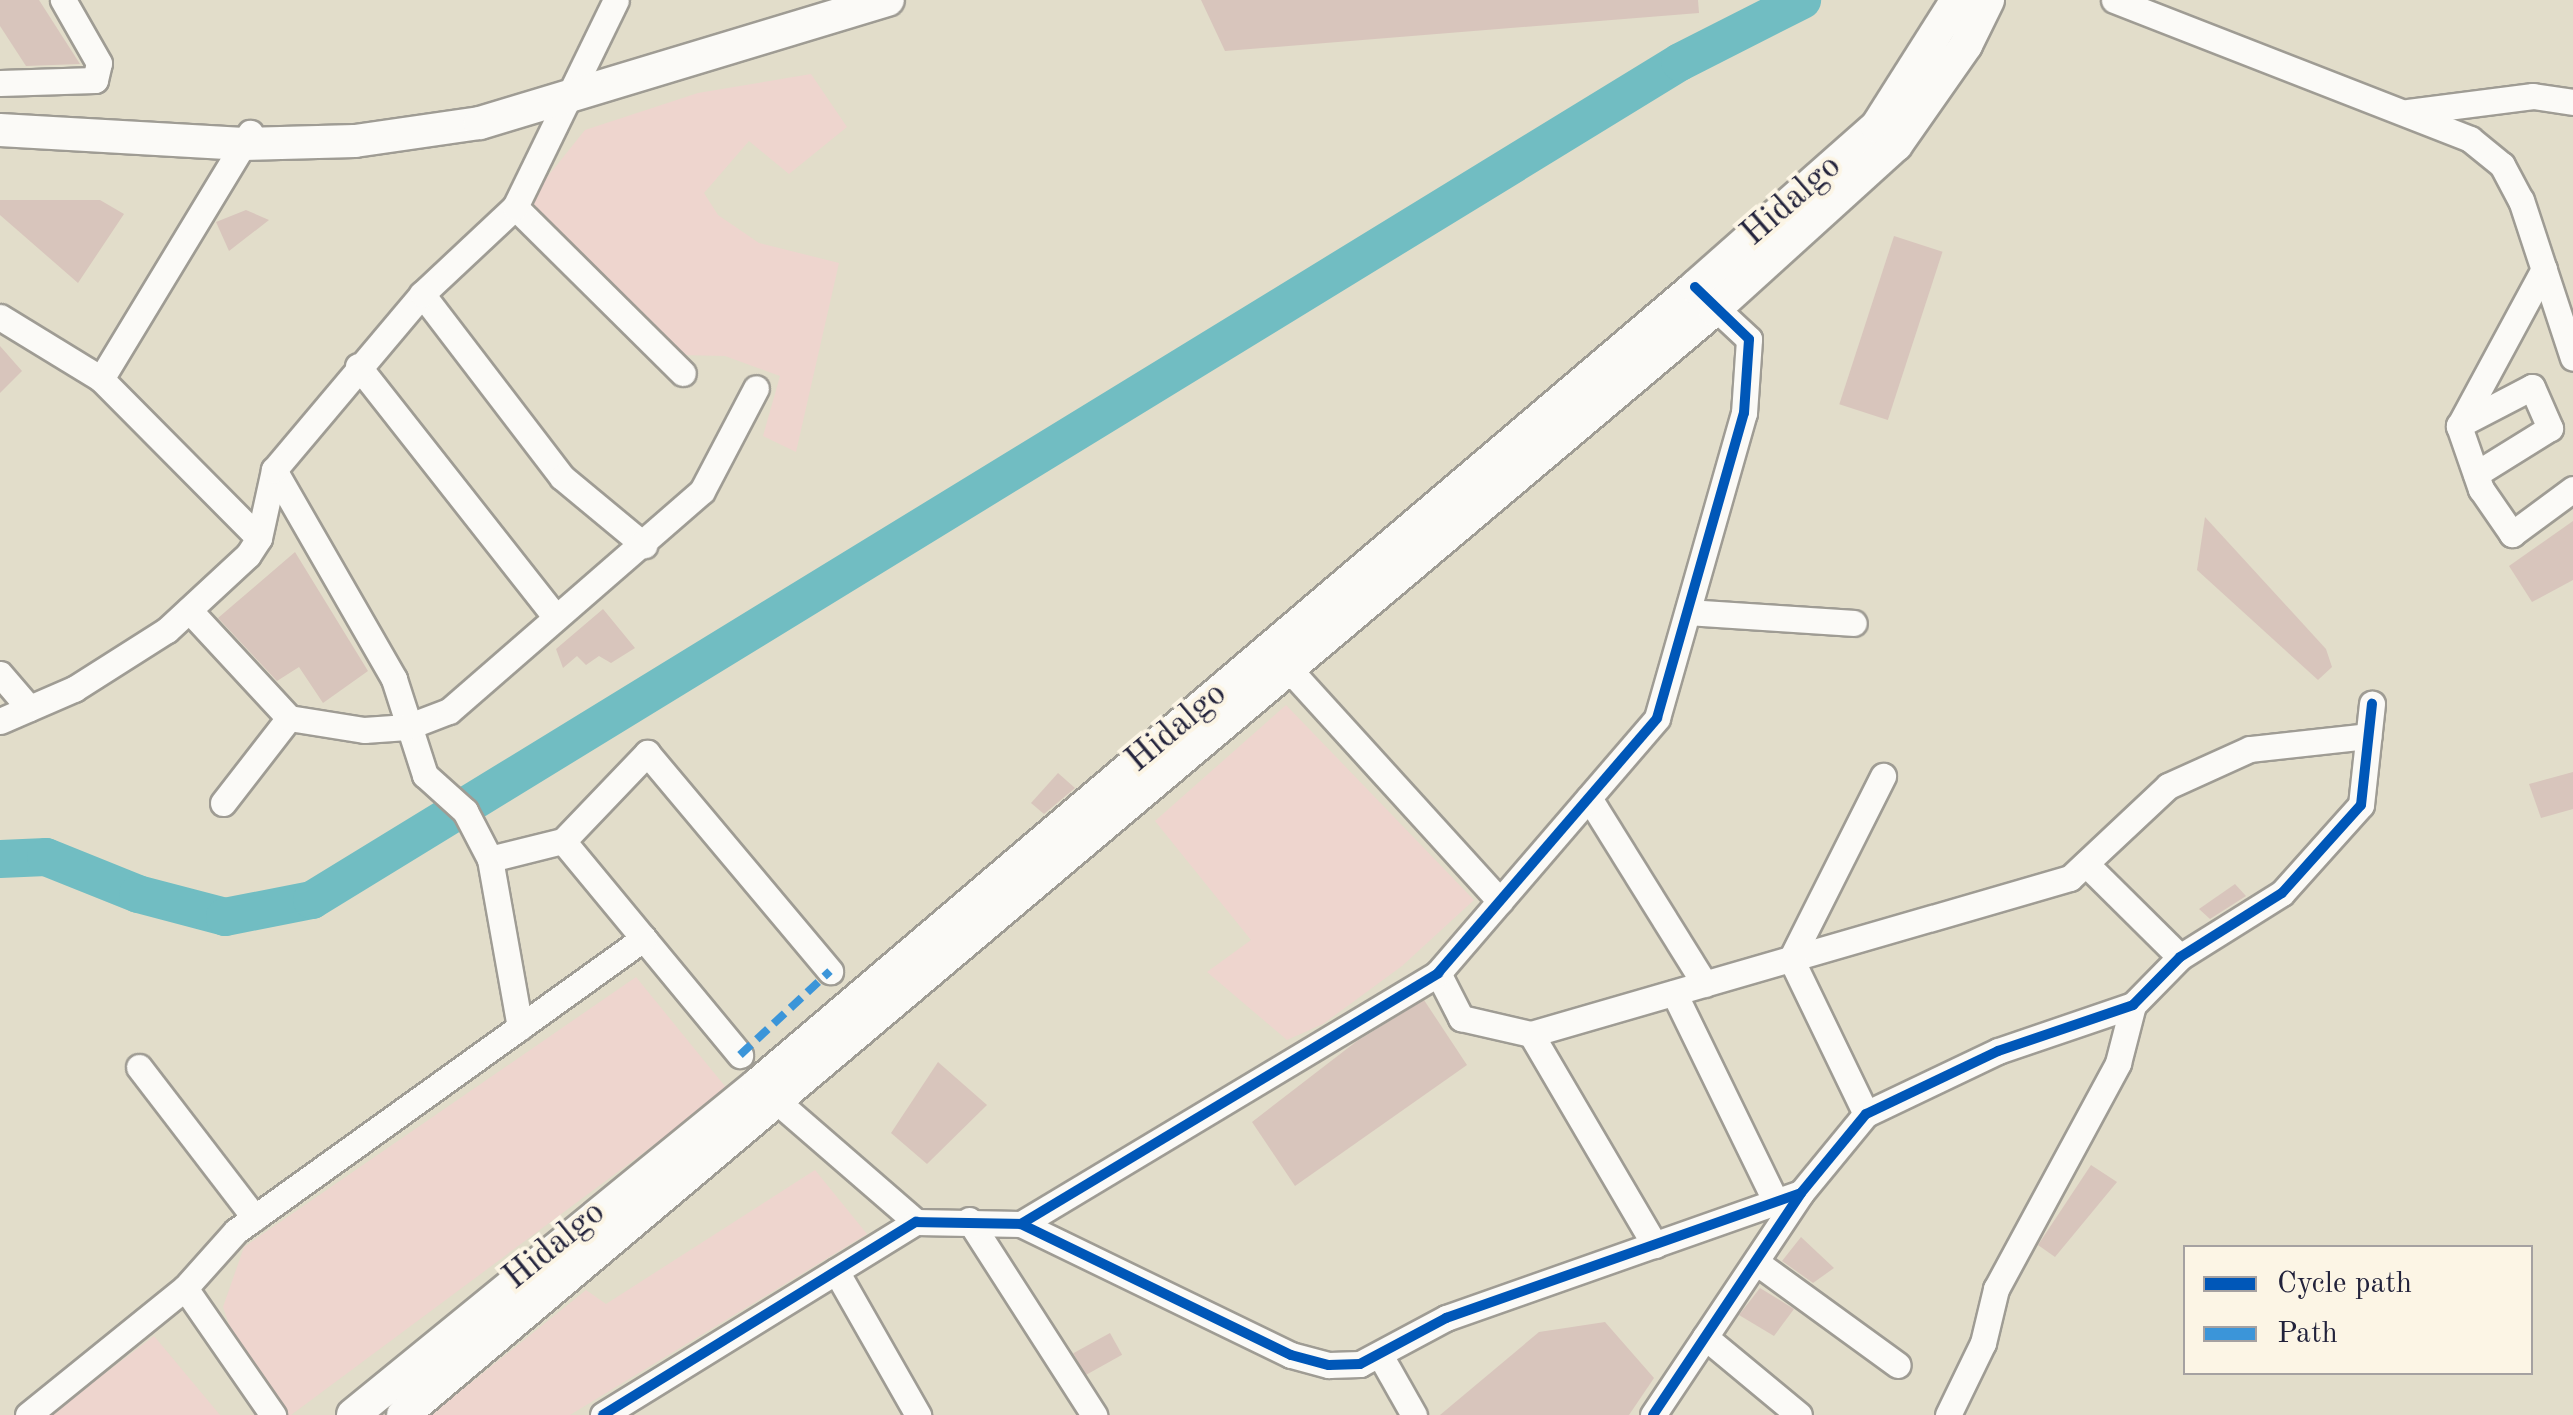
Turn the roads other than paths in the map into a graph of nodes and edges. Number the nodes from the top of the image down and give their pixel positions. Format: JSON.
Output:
{"nodes":[{"id":1,"x":63,"y":0,"type":"edge"},
{"id":2,"x":616,"y":0,"type":"edge"},
{"id":3,"x":857,"y":0,"type":"edge"},
{"id":4,"x":888,"y":0,"type":"edge"},
{"id":5,"x":1957,"y":0,"type":"edge"},
{"id":6,"x":1988,"y":0,"type":"edge"},
{"id":7,"x":2114,"y":0,"type":"edge"},
{"id":8,"x":0,"y":83,"type":"edge"},
{"id":9,"x":572,"y":90,"type":"junction"},
{"id":10,"x":2573,"y":102,"type":"edge"},
{"id":11,"x":2408,"y":112,"type":"junction"},
{"id":12,"x":0,"y":116,"type":"edge"},
{"id":13,"x":0,"y":130,"type":"edge"},
{"id":14,"x":247,"y":139,"type":"junction"},
{"id":15,"x":515,"y":207,"type":"junction"},
{"id":16,"x":2544,"y":270,"type":"junction"},
{"id":17,"x":422,"y":294,"type":"junction"},
{"id":18,"x":1705,"y":298,"type":"junction"},
{"id":19,"x":0,"y":318,"type":"edge"},
{"id":20,"x":2573,"y":358,"type":"edge"},
{"id":21,"x":358,"y":366,"type":"junction"},
{"id":22,"x":683,"y":373,"type":"dead end"},
{"id":23,"x":100,"y":380,"type":"junction"},
{"id":24,"x":756,"y":388,"type":"dead end"},
{"id":25,"x":2459,"y":426,"type":"junction"},
{"id":26,"x":274,"y":470,"type":"junction"},
{"id":27,"x":2476,"y":474,"type":"junction"},
{"id":28,"x":2573,"y":490,"type":"edge"},
{"id":29,"x":259,"y":538,"type":"junction"},
{"id":30,"x":644,"y":545,"type":"junction"},
{"id":31,"x":188,"y":610,"type":"junction"},
{"id":32,"x":1688,"y":612,"type":"junction"},
{"id":33,"x":553,"y":614,"type":"junction"},
{"id":34,"x":1854,"y":624,"type":"dead end"},
{"id":35,"x":1280,"y":660,"type":"junction"},
{"id":36,"x":0,"y":674,"type":"edge"},
{"id":37,"x":2372,"y":704,"type":"dead end"},
{"id":38,"x":29,"y":708,"type":"junction"},
{"id":39,"x":289,"y":718,"type":"junction"},
{"id":40,"x":0,"y":721,"type":"edge"},
{"id":41,"x":408,"y":727,"type":"junction"},
{"id":42,"x":2368,"y":736,"type":"junction"},
{"id":43,"x":1883,"y":776,"type":"dead end"},
{"id":44,"x":1589,"y":798,"type":"junction"},
{"id":45,"x":222,"y":803,"type":"dead end"},
{"id":46,"x":564,"y":841,"type":"junction"},
{"id":47,"x":490,"y":859,"type":"junction"},
{"id":48,"x":2086,"y":864,"type":"junction"},
{"id":49,"x":1500,"y":901,"type":"junction"},
{"id":50,"x":644,"y":938,"type":"junction"},
{"id":51,"x":2180,"y":957,"type":"junction"},
{"id":52,"x":1791,"y":959,"type":"junction"},
{"id":53,"x":830,"y":971,"type":"dead end"},
{"id":54,"x":1438,"y":972,"type":"junction"},
{"id":55,"x":1705,"y":984,"type":"junction"},
{"id":56,"x":1674,"y":993,"type":"junction"},
{"id":57,"x":2132,"y":1005,"type":"junction"},
{"id":58,"x":520,"y":1027,"type":"junction"},
{"id":59,"x":1531,"y":1034,"type":"junction"},
{"id":60,"x":740,"y":1054,"type":"dead end"},
{"id":61,"x":139,"y":1067,"type":"dead end"},
{"id":62,"x":767,"y":1093,"type":"junction"},
{"id":63,"x":1866,"y":1114,"type":"junction"},
{"id":64,"x":1801,"y":1193,"type":"junction"},
{"id":65,"x":1776,"y":1202,"type":"junction"},
{"id":66,"x":255,"y":1218,"type":"junction"},
{"id":67,"x":969,"y":1220,"type":"junction"},
{"id":68,"x":916,"y":1222,"type":"junction"},
{"id":69,"x":1021,"y":1224,"type":"junction"},
{"id":70,"x":1655,"y":1245,"type":"junction"},
{"id":71,"x":1756,"y":1262,"type":"junction"},
{"id":72,"x":836,"y":1271,"type":"junction"},
{"id":73,"x":184,"y":1288,"type":"junction"},
{"id":74,"x":1705,"y":1337,"type":"junction"},
{"id":75,"x":1380,"y":1355,"type":"junction"},
{"id":76,"x":1898,"y":1364,"type":"dead end"},
{"id":77,"x":372,"y":1409,"type":"edge"},
{"id":78,"x":28,"y":1415,"type":"edge"},
{"id":79,"x":273,"y":1415,"type":"edge"},
{"id":80,"x":403,"y":1415,"type":"edge"},
{"id":81,"x":602,"y":1415,"type":"edge"},
{"id":82,"x":918,"y":1415,"type":"edge"},
{"id":83,"x":1094,"y":1415,"type":"edge"},
{"id":84,"x":1414,"y":1415,"type":"edge"},
{"id":85,"x":1653,"y":1415,"type":"edge"},
{"id":86,"x":1799,"y":1415,"type":"edge"},
{"id":87,"x":1948,"y":1415,"type":"edge"}],
"edges":[{"from":1,"to":8,"type":"street"},
{"from":2,"to":9,"type":"street"},
{"from":3,"to":9,"type":"main road"},
{"from":4,"to":9,"type":"main road"},
{"from":5,"to":18,"type":"main road","name":"Hidalgo"},
{"from":6,"to":18,"type":"main road","name":"Hidalgo"},
{"from":7,"to":11,"type":"street"},
{"from":9,"to":14,"type":"main road"},
{"from":9,"to":15,"type":"street"},
{"from":10,"to":11,"type":"street"},
{"from":11,"to":16,"type":"street"},
{"from":12,"to":14,"type":"main road"},
{"from":13,"to":14,"type":"main road"},
{"from":14,"to":23,"type":"street"},
{"from":15,"to":17,"type":"street"},
{"from":15,"to":22,"type":"street"},
{"from":16,"to":20,"type":"street"},
{"from":16,"to":25,"type":"street"},
{"from":17,"to":21,"type":"street"},
{"from":17,"to":30,"type":"street"},
{"from":18,"to":32,"type":"street"},
{"from":18,"to":35,"type":"main road","name":"Hidalgo"},
{"from":19,"to":23,"type":"street"},
{"from":21,"to":26,"type":"street"},
{"from":21,"to":33,"type":"street"},
{"from":23,"to":29,"type":"street"},
{"from":24,"to":30,"type":"street"},
{"from":25,"to":27,"type":"street"},
{"from":25,"to":27,"type":"street"},
{"from":26,"to":29,"type":"street"},
{"from":26,"to":41,"type":"street"},
{"from":27,"to":28,"type":"street"},
{"from":29,"to":31,"type":"street"},
{"from":30,"to":33,"type":"street"},
{"from":31,"to":38,"type":"street"},
{"from":31,"to":39,"type":"street"},
{"from":32,"to":34,"type":"street"},
{"from":32,"to":44,"type":"street"},
{"from":33,"to":41,"type":"street"},
{"from":35,"to":49,"type":"street"},
{"from":35,"to":62,"type":"main road","name":"Hidalgo"},
{"from":36,"to":38,"type":"street"},
{"from":37,"to":42,"type":"street"},
{"from":38,"to":40,"type":"street"},
{"from":39,"to":41,"type":"street"},
{"from":39,"to":45,"type":"street"},
{"from":41,"to":47,"type":"street"},
{"from":42,"to":48,"type":"street"},
{"from":42,"to":51,"type":"street"},
{"from":43,"to":52,"type":"street"},
{"from":44,"to":49,"type":"street"},
{"from":44,"to":55,"type":"street"},
{"from":46,"to":47,"type":"street"},
{"from":46,"to":50,"type":"street"},
{"from":46,"to":53,"type":"street"},
{"from":47,"to":58,"type":"street"},
{"from":48,"to":51,"type":"street"},
{"from":48,"to":52,"type":"street"},
{"from":49,"to":54,"type":"street"},
{"from":50,"to":58,"type":"street"},
{"from":50,"to":60,"type":"street"},
{"from":51,"to":57,"type":"street"},
{"from":52,"to":55,"type":"street"},
{"from":52,"to":63,"type":"street"},
{"from":54,"to":59,"type":"street"},
{"from":54,"to":69,"type":"street"},
{"from":55,"to":56,"type":"street"},
{"from":56,"to":59,"type":"street"},
{"from":56,"to":65,"type":"street"},
{"from":57,"to":63,"type":"street"},
{"from":57,"to":87,"type":"street"},
{"from":58,"to":66,"type":"street"},
{"from":59,"to":70,"type":"street"},
{"from":61,"to":66,"type":"street"},
{"from":62,"to":68,"type":"street"},
{"from":62,"to":77,"type":"main road","name":"Hidalgo"},
{"from":62,"to":80,"type":"main road","name":"Hidalgo"},
{"from":63,"to":64,"type":"street"},
{"from":64,"to":65,"type":"street"},
{"from":64,"to":71,"type":"street"},
{"from":65,"to":70,"type":"street"},
{"from":66,"to":73,"type":"street"},
{"from":67,"to":68,"type":"street"},
{"from":67,"to":69,"type":"street"},
{"from":67,"to":83,"type":"street"},
{"from":68,"to":72,"type":"street"},
{"from":69,"to":75,"type":"street"},
{"from":70,"to":75,"type":"street"},
{"from":71,"to":74,"type":"street"},
{"from":71,"to":76,"type":"street"},
{"from":72,"to":81,"type":"street"},
{"from":72,"to":82,"type":"street"},
{"from":73,"to":78,"type":"street"},
{"from":73,"to":79,"type":"street"},
{"from":74,"to":85,"type":"street"},
{"from":74,"to":86,"type":"street"},
{"from":75,"to":84,"type":"street"}]}
